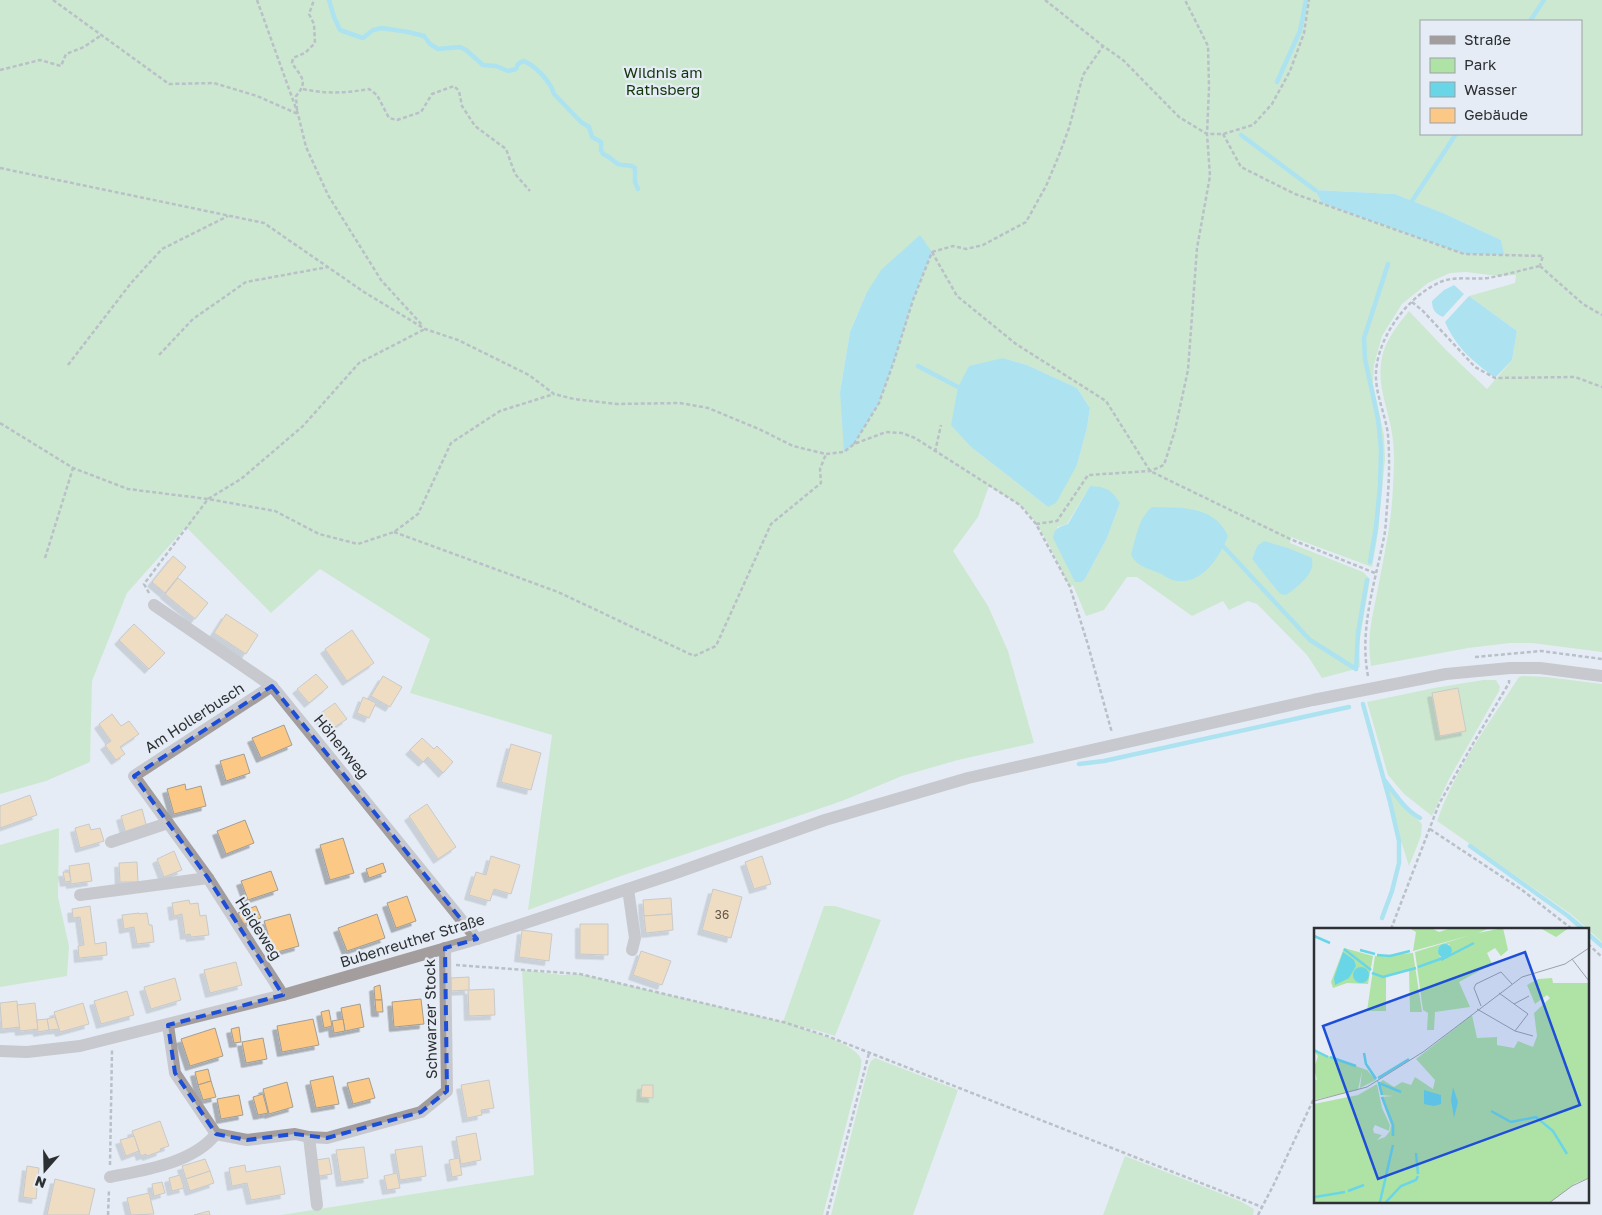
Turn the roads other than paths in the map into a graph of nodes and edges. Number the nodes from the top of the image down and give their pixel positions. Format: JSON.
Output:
{"nodes":[{"id":1,"x":154,"y":605,"type":"road end"},
{"id":2,"x":1602,"y":676,"type":"edge"},
{"id":3,"x":272,"y":686,"type":"junction"},
{"id":4,"x":134,"y":776,"type":"joint"},
{"id":5,"x":168,"y":823,"type":"junction"},
{"id":6,"x":111,"y":842,"type":"dead end"},
{"id":7,"x":208,"y":878,"type":"junction"},
{"id":8,"x":628,"y":889,"type":"junction"},
{"id":9,"x":80,"y":895,"type":"dead end"},
{"id":10,"x":477,"y":939,"type":"junction"},
{"id":11,"x":445,"y":948,"type":"junction"},
{"id":12,"x":632,"y":950,"type":"dead end"},
{"id":13,"x":283,"y":995,"type":"junction"},
{"id":14,"x":168,"y":1025,"type":"junction"},
{"id":15,"x":0,"y":1051,"type":"edge"},
{"id":16,"x":216,"y":1134,"type":"junction"},
{"id":17,"x":310,"y":1138,"type":"junction"},
{"id":18,"x":110,"y":1177,"type":"road end"},
{"id":19,"x":317,"y":1205,"type":"dead end"}],
"edges":[{"from":1,"to":3,"type":"street","name":"Höhenweg"},
{"from":2,"to":8,"type":"street","name":"Bubenreuther Straße"},
{"from":3,"to":4,"type":"street","name":"Am Hollerbusch"},
{"from":3,"to":10,"type":"street","name":"Höhenweg"},
{"from":4,"to":5,"type":"street","name":"Heideweg"},
{"from":5,"to":6,"type":"street"},
{"from":5,"to":7,"type":"street","name":"Heideweg"},
{"from":7,"to":9,"type":"street"},
{"from":7,"to":13,"type":"street","name":"Heideweg"},
{"from":8,"to":10,"type":"street","name":"Bubenreuther Straße"},
{"from":8,"to":12,"type":"street"},
{"from":10,"to":11,"type":"street","name":"Bubenreuther Straße"},
{"from":11,"to":13,"type":"street","name":"Bubenreuther Straße"},
{"from":11,"to":17,"type":"street","name":"Schwarzer Stock"},
{"from":13,"to":14,"type":"street","name":"Bubenreuther Straße"},
{"from":14,"to":15,"type":"street","name":"Bubenreuther Straße"},
{"from":14,"to":16,"type":"street"},
{"from":16,"to":17,"type":"street","name":"Schwarzer Stock"},
{"from":16,"to":18,"type":"street"},
{"from":17,"to":19,"type":"street"}]}
